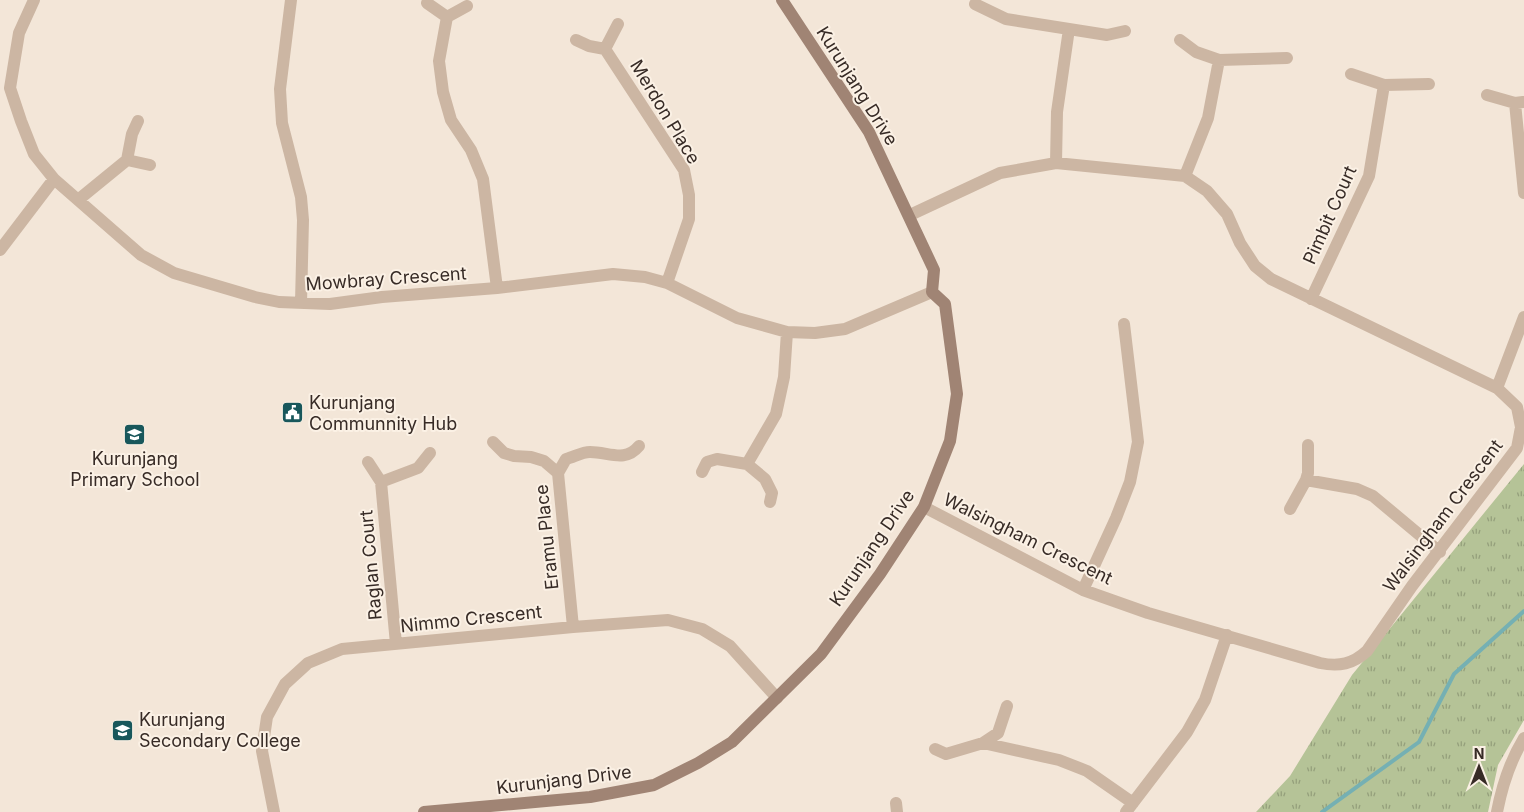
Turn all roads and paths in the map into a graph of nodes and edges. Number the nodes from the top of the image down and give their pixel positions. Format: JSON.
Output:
{"nodes":[{"id":1,"x":34,"y":0,"type":"edge"},
{"id":2,"x":291,"y":0,"type":"edge"},
{"id":3,"x":782,"y":0,"type":"edge"},
{"id":4,"x":427,"y":3,"type":"dead end"},
{"id":5,"x":975,"y":4,"type":"dead end"},
{"id":6,"x":466,"y":6,"type":"dead end"},
{"id":7,"x":446,"y":17,"type":"junction"},
{"id":8,"x":618,"y":24,"type":"dead end"},
{"id":9,"x":1069,"y":29,"type":"junction"},
{"id":10,"x":1125,"y":31,"type":"dead end"},
{"id":11,"x":576,"y":40,"type":"dead end"},
{"id":12,"x":1180,"y":40,"type":"dead end"},
{"id":13,"x":605,"y":49,"type":"junction"},
{"id":14,"x":1287,"y":58,"type":"dead end"},
{"id":15,"x":1219,"y":60,"type":"junction"},
{"id":16,"x":1351,"y":74,"type":"dead end"},
{"id":17,"x":1428,"y":84,"type":"dead end"},
{"id":18,"x":1384,"y":85,"type":"junction"},
{"id":19,"x":5,"y":89,"type":"edge"},
{"id":20,"x":1486,"y":95,"type":"dead end"},
{"id":21,"x":1520,"y":103,"type":"edge"},
{"id":22,"x":138,"y":121,"type":"dead end"},
{"id":23,"x":127,"y":160,"type":"junction"},
{"id":24,"x":1056,"y":163,"type":"junction"},
{"id":25,"x":150,"y":165,"type":"dead end"},
{"id":26,"x":1184,"y":176,"type":"junction"},
{"id":27,"x":54,"y":179,"type":"junction"},
{"id":28,"x":1524,"y":194,"type":"edge"},
{"id":29,"x":78,"y":200,"type":"junction"},
{"id":30,"x":910,"y":216,"type":"junction"},
{"id":31,"x":0,"y":250,"type":"edge"},
{"id":32,"x":667,"y":283,"type":"junction"},
{"id":33,"x":497,"y":288,"type":"junction"},
{"id":34,"x":932,"y":292,"type":"junction"},
{"id":35,"x":1311,"y":299,"type":"junction"},
{"id":36,"x":302,"y":303,"type":"junction"},
{"id":37,"x":1524,"y":317,"type":"edge"},
{"id":38,"x":1124,"y":324,"type":"dead end"},
{"id":39,"x":787,"y":332,"type":"junction"},
{"id":40,"x":1497,"y":388,"type":"junction"},
{"id":41,"x":493,"y":442,"type":"dead end"},
{"id":42,"x":1308,"y":445,"type":"dead end"},
{"id":43,"x":639,"y":446,"type":"dead end"},
{"id":44,"x":430,"y":453,"type":"dead end"},
{"id":45,"x":368,"y":462,"type":"dead end"},
{"id":46,"x":747,"y":464,"type":"junction"},
{"id":47,"x":702,"y":472,"type":"dead end"},
{"id":48,"x":558,"y":473,"type":"junction"},
{"id":49,"x":1306,"y":480,"type":"junction"},
{"id":50,"x":381,"y":482,"type":"junction"},
{"id":51,"x":770,"y":502,"type":"dead end"},
{"id":52,"x":924,"y":507,"type":"junction"},
{"id":53,"x":1290,"y":509,"type":"dead end"},
{"id":54,"x":1440,"y":552,"type":"junction"},
{"id":55,"x":1083,"y":590,"type":"junction"},
{"id":56,"x":573,"y":627,"type":"junction"},
{"id":57,"x":1226,"y":635,"type":"junction"},
{"id":58,"x":396,"y":644,"type":"junction"},
{"id":59,"x":776,"y":698,"type":"junction"},
{"id":60,"x":1007,"y":706,"type":"dead end"},
{"id":61,"x":1524,"y":738,"type":"edge"},
{"id":62,"x":982,"y":743,"type":"junction"},
{"id":63,"x":935,"y":749,"type":"dead end"},
{"id":64,"x":1130,"y":807,"type":"edge"},
{"id":65,"x":274,"y":812,"type":"edge"},
{"id":66,"x":424,"y":812,"type":"edge"},
{"id":67,"x":1498,"y":812,"type":"edge"}],
"edges":[{"from":1,"to":19,"type":"street","name":"Mowbray Crescent"},
{"from":2,"to":36,"type":"street"},
{"from":3,"to":30,"type":"street","name":"Kurunjang Drive"},
{"from":4,"to":7,"type":"street"},
{"from":5,"to":9,"type":"street"},
{"from":6,"to":7,"type":"street"},
{"from":7,"to":33,"type":"street"},
{"from":8,"to":13,"type":"street"},
{"from":9,"to":10,"type":"street"},
{"from":9,"to":24,"type":"street"},
{"from":11,"to":13,"type":"street"},
{"from":12,"to":15,"type":"street"},
{"from":13,"to":32,"type":"street","name":"Merdon Place"},
{"from":14,"to":15,"type":"street"},
{"from":15,"to":26,"type":"street"},
{"from":16,"to":18,"type":"street"},
{"from":17,"to":18,"type":"street"},
{"from":18,"to":35,"type":"street","name":"Pimbit Court"},
{"from":19,"to":27,"type":"street","name":"Mowbray Crescent"},
{"from":20,"to":21,"type":"street"},
{"from":21,"to":28,"type":"street"},
{"from":22,"to":23,"type":"street"},
{"from":23,"to":25,"type":"street"},
{"from":23,"to":29,"type":"street"},
{"from":24,"to":26,"type":"street","name":"Walsingham Crescent"},
{"from":24,"to":30,"type":"street","name":"Walsingham Crescent"},
{"from":26,"to":35,"type":"street","name":"Walsingham Crescent"},
{"from":27,"to":29,"type":"street","name":"Mowbray Crescent"},
{"from":27,"to":31,"type":"street"},
{"from":29,"to":36,"type":"street","name":"Mowbray Crescent"},
{"from":30,"to":34,"type":"street","name":"Kurunjang Drive"},
{"from":32,"to":33,"type":"street","name":"Mowbray Crescent"},
{"from":32,"to":39,"type":"street","name":"Mowbray Crescent"},
{"from":33,"to":36,"type":"street","name":"Mowbray Crescent"},
{"from":34,"to":39,"type":"street","name":"Mowbray Crescent"},
{"from":34,"to":52,"type":"street","name":"Kurunjang Drive"},
{"from":35,"to":40,"type":"street","name":"Walsingham Crescent"},
{"from":37,"to":40,"type":"street"},
{"from":38,"to":55,"type":"street"},
{"from":39,"to":46,"type":"street"},
{"from":40,"to":54,"type":"street","name":"Walsingham Crescent"},
{"from":41,"to":48,"type":"street","name":"Eramu Place"},
{"from":42,"to":49,"type":"street"},
{"from":43,"to":48,"type":"street","name":"Eramu Place"},
{"from":44,"to":50,"type":"street"},
{"from":45,"to":50,"type":"street","name":"Raglan Court"},
{"from":46,"to":47,"type":"street"},
{"from":46,"to":51,"type":"street"},
{"from":48,"to":56,"type":"street","name":"Eramu Place"},
{"from":49,"to":53,"type":"street"},
{"from":49,"to":54,"type":"street"},
{"from":50,"to":58,"type":"street","name":"Raglan Court"},
{"from":52,"to":55,"type":"street","name":"Walsingham Crescent"},
{"from":52,"to":59,"type":"street","name":"Kurunjang Drive"},
{"from":54,"to":57,"type":"street","name":"Walsingham Crescent"},
{"from":55,"to":57,"type":"street","name":"Walsingham Crescent"},
{"from":56,"to":58,"type":"street","name":"Nimmo Crescent"},
{"from":56,"to":59,"type":"street","name":"Nimmo Crescent"},
{"from":57,"to":64,"type":"street"},
{"from":58,"to":65,"type":"street","name":"Nimmo Crescent"},
{"from":59,"to":66,"type":"street","name":"Kurunjang Drive"},
{"from":60,"to":62,"type":"street"},
{"from":61,"to":67,"type":"street"},
{"from":62,"to":63,"type":"street"},
{"from":62,"to":64,"type":"street"}]}
